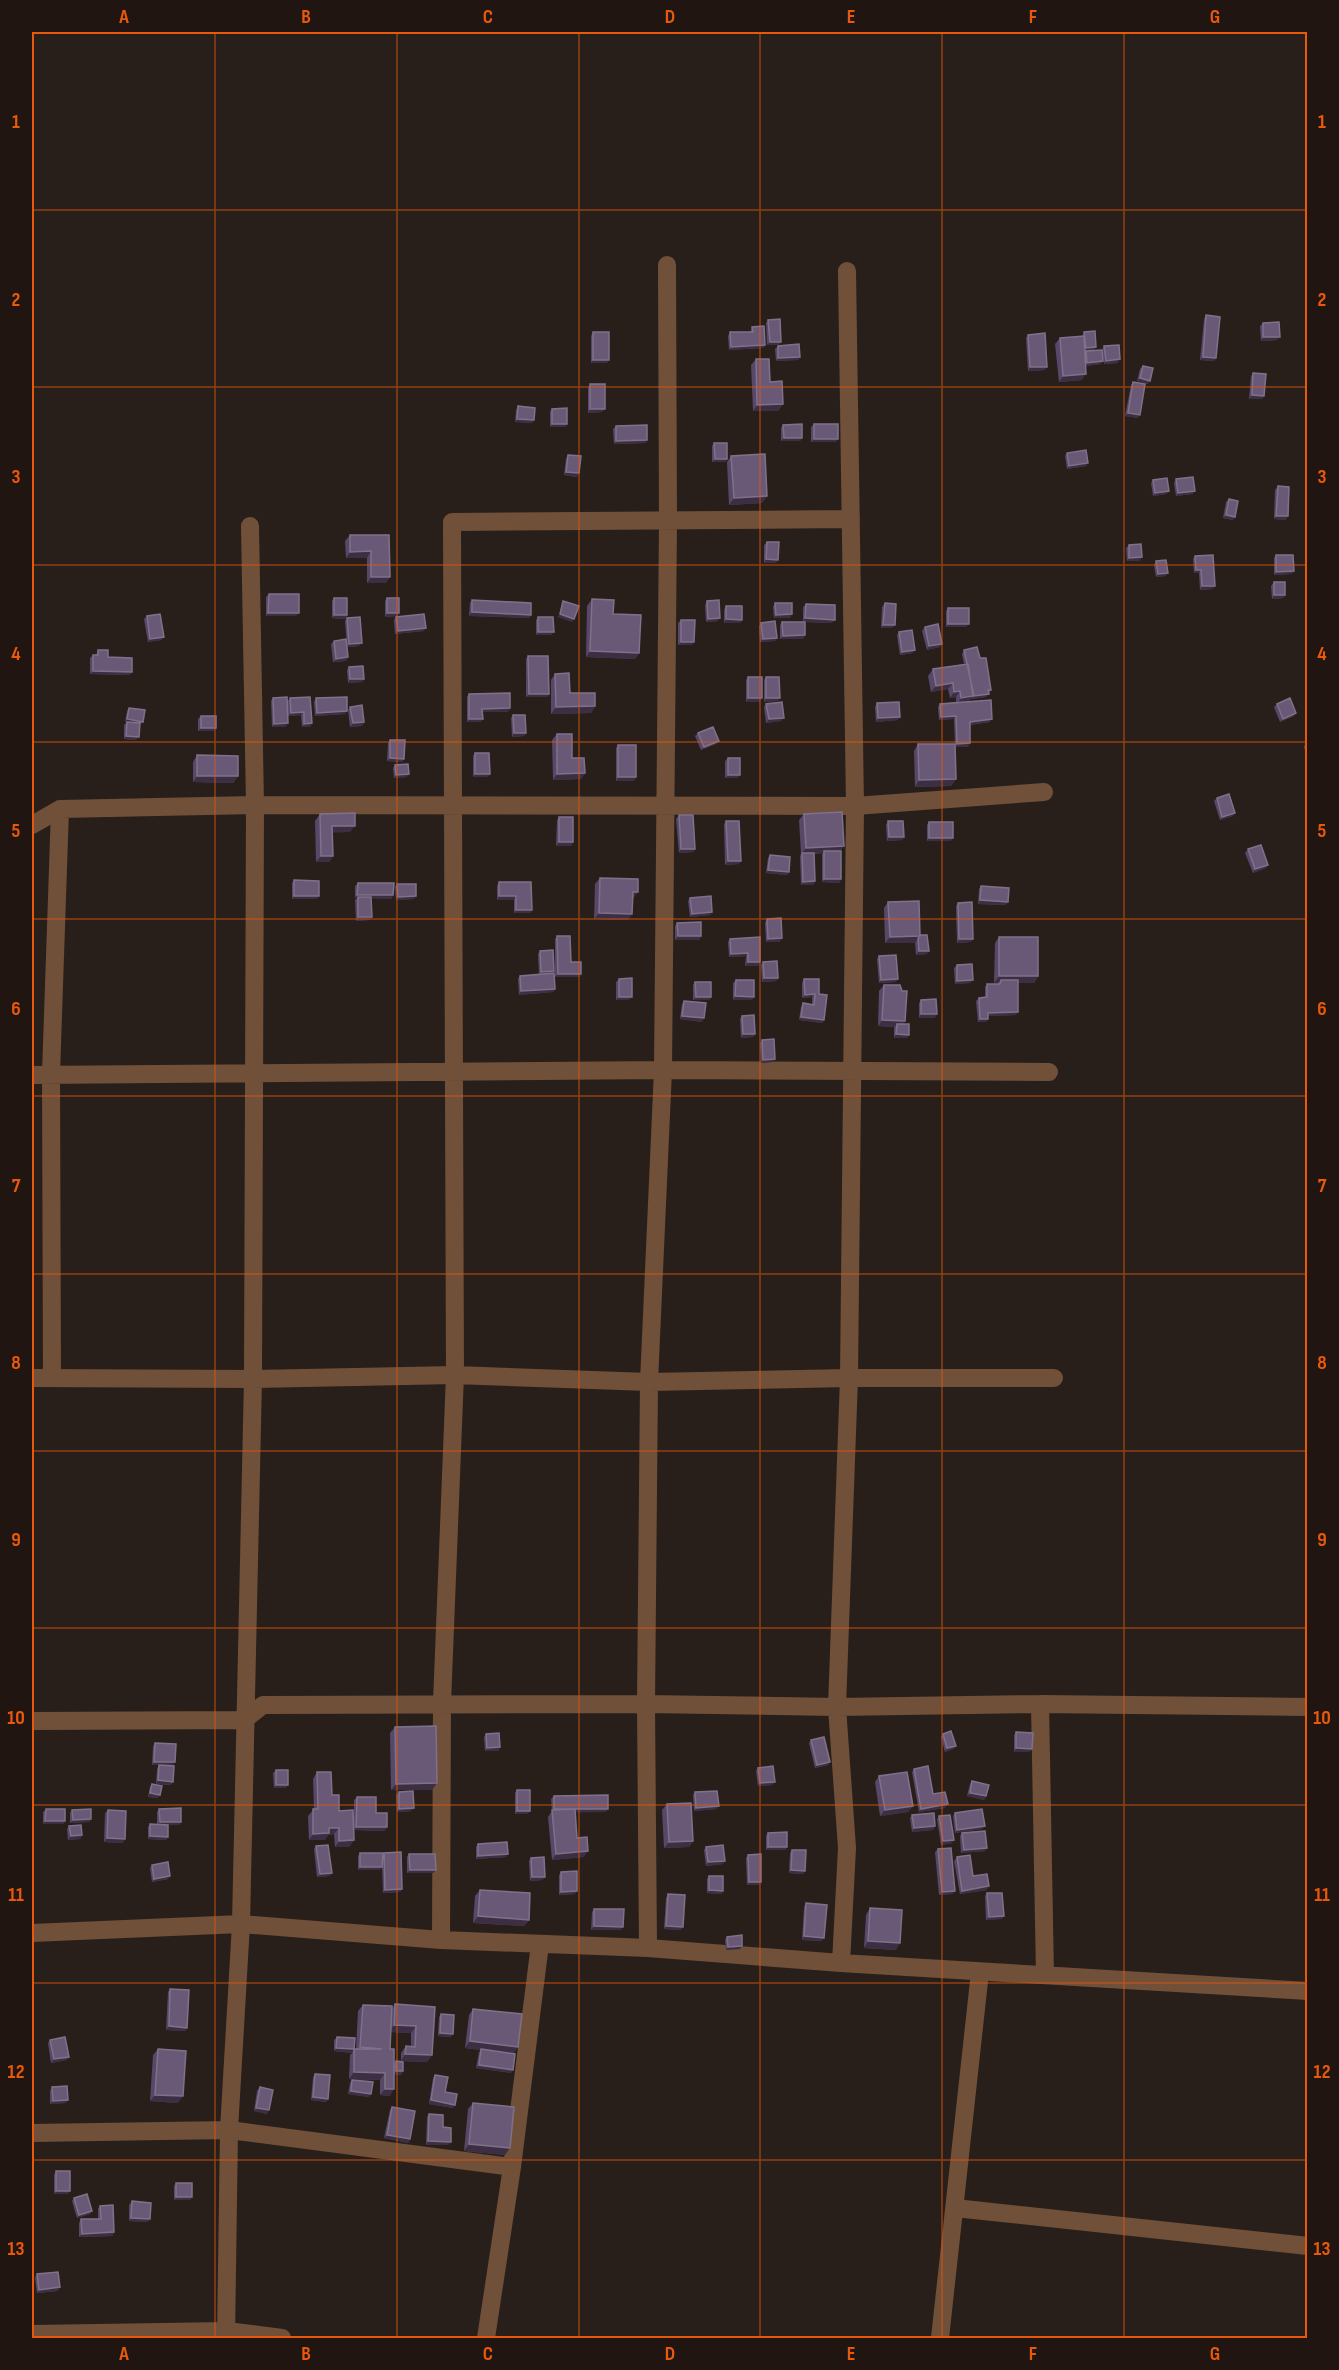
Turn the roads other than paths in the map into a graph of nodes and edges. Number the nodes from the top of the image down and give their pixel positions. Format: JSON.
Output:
{"nodes":[{"id":1,"x":667,"y":266,"type":"dead end"},
{"id":2,"x":847,"y":270,"type":"dead end"},
{"id":3,"x":850,"y":519,"type":"junction"},
{"id":4,"x":668,"y":521,"type":"junction"},
{"id":5,"x":249,"y":526,"type":"dead end"},
{"id":6,"x":1044,"y":792,"type":"dead end"},
{"id":7,"x":255,"y":806,"type":"junction"},
{"id":8,"x":666,"y":806,"type":"junction"},
{"id":9,"x":855,"y":806,"type":"junction"},
{"id":10,"x":453,"y":807,"type":"junction"},
{"id":11,"x":60,"y":809,"type":"junction"},
{"id":12,"x":32,"y":825,"type":"edge"},
{"id":13,"x":663,"y":1070,"type":"junction"},
{"id":14,"x":851,"y":1071,"type":"junction"},
{"id":15,"x":454,"y":1072,"type":"junction"},
{"id":16,"x":1049,"y":1072,"type":"dead end"},
{"id":17,"x":254,"y":1073,"type":"junction"},
{"id":18,"x":51,"y":1074,"type":"junction"},
{"id":19,"x":32,"y":1075,"type":"edge"},
{"id":20,"x":455,"y":1375,"type":"junction"},
{"id":21,"x":32,"y":1378,"type":"edge"},
{"id":22,"x":52,"y":1378,"type":"junction"},
{"id":23,"x":849,"y":1378,"type":"junction"},
{"id":24,"x":1054,"y":1378,"type":"dead end"},
{"id":25,"x":253,"y":1379,"type":"junction"},
{"id":26,"x":648,"y":1382,"type":"junction"},
{"id":27,"x":442,"y":1703,"type":"junction"},
{"id":28,"x":646,"y":1704,"type":"junction"},
{"id":29,"x":1040,"y":1704,"type":"junction"},
{"id":30,"x":837,"y":1707,"type":"junction"},
{"id":31,"x":1308,"y":1707,"type":"edge"},
{"id":32,"x":244,"y":1720,"type":"junction"},
{"id":33,"x":32,"y":1721,"type":"edge"},
{"id":34,"x":241,"y":1924,"type":"junction"},
{"id":35,"x":32,"y":1933,"type":"edge"},
{"id":36,"x":441,"y":1940,"type":"junction"},
{"id":37,"x":540,"y":1944,"type":"junction"},
{"id":38,"x":648,"y":1948,"type":"junction"},
{"id":39,"x":841,"y":1963,"type":"junction"},
{"id":40,"x":980,"y":1972,"type":"junction"},
{"id":41,"x":1045,"y":1975,"type":"junction"},
{"id":42,"x":1308,"y":1991,"type":"edge"},
{"id":43,"x":229,"y":2130,"type":"junction"},
{"id":44,"x":32,"y":2133,"type":"edge"},
{"id":45,"x":512,"y":2167,"type":"junction"},
{"id":46,"x":955,"y":2208,"type":"junction"},
{"id":47,"x":1308,"y":2246,"type":"edge"},
{"id":48,"x":32,"y":2334,"type":"edge"},
{"id":49,"x":226,"y":2335,"type":"edge"},
{"id":50,"x":282,"y":2338,"type":"edge"},
{"id":51,"x":486,"y":2338,"type":"edge"},
{"id":52,"x":940,"y":2338,"type":"edge"}],
"edges":[{"from":1,"to":4,"type":"street"},
{"from":2,"to":3,"type":"street"},
{"from":3,"to":4,"type":"street"},
{"from":3,"to":9,"type":"street"},
{"from":4,"to":8,"type":"street"},
{"from":4,"to":10,"type":"street"},
{"from":5,"to":7,"type":"street"},
{"from":6,"to":9,"type":"street"},
{"from":7,"to":10,"type":"street"},
{"from":7,"to":11,"type":"street"},
{"from":7,"to":17,"type":"street"},
{"from":8,"to":9,"type":"street"},
{"from":8,"to":10,"type":"street"},
{"from":8,"to":13,"type":"street"},
{"from":9,"to":14,"type":"street"},
{"from":10,"to":15,"type":"street"},
{"from":11,"to":12,"type":"street"},
{"from":11,"to":18,"type":"street"},
{"from":13,"to":14,"type":"street"},
{"from":13,"to":15,"type":"street"},
{"from":13,"to":26,"type":"street"},
{"from":14,"to":16,"type":"street"},
{"from":14,"to":23,"type":"street"},
{"from":15,"to":17,"type":"street"},
{"from":15,"to":20,"type":"street"},
{"from":17,"to":18,"type":"street"},
{"from":17,"to":25,"type":"street"},
{"from":18,"to":19,"type":"street"},
{"from":18,"to":22,"type":"street"},
{"from":20,"to":25,"type":"street"},
{"from":20,"to":26,"type":"street"},
{"from":20,"to":27,"type":"street"},
{"from":21,"to":22,"type":"street"},
{"from":22,"to":25,"type":"street"},
{"from":23,"to":24,"type":"street"},
{"from":23,"to":26,"type":"street"},
{"from":23,"to":30,"type":"street"},
{"from":25,"to":32,"type":"street"},
{"from":26,"to":28,"type":"street"},
{"from":27,"to":28,"type":"street"},
{"from":27,"to":32,"type":"street"},
{"from":27,"to":36,"type":"street"},
{"from":28,"to":30,"type":"street"},
{"from":28,"to":38,"type":"street"},
{"from":29,"to":30,"type":"street"},
{"from":29,"to":31,"type":"street"},
{"from":29,"to":41,"type":"street"},
{"from":30,"to":39,"type":"street"},
{"from":32,"to":33,"type":"street"},
{"from":32,"to":34,"type":"street"},
{"from":34,"to":35,"type":"street"},
{"from":34,"to":36,"type":"street"},
{"from":34,"to":43,"type":"street"},
{"from":36,"to":37,"type":"street"},
{"from":37,"to":38,"type":"street"},
{"from":37,"to":45,"type":"street"},
{"from":38,"to":39,"type":"street"},
{"from":39,"to":40,"type":"street"},
{"from":40,"to":41,"type":"street"},
{"from":40,"to":46,"type":"street"},
{"from":41,"to":42,"type":"street"},
{"from":43,"to":44,"type":"street"},
{"from":43,"to":45,"type":"street"},
{"from":43,"to":49,"type":"street"},
{"from":45,"to":51,"type":"street"},
{"from":46,"to":47,"type":"street"},
{"from":46,"to":52,"type":"street"},
{"from":48,"to":49,"type":"street"},
{"from":49,"to":50,"type":"street"}]}
